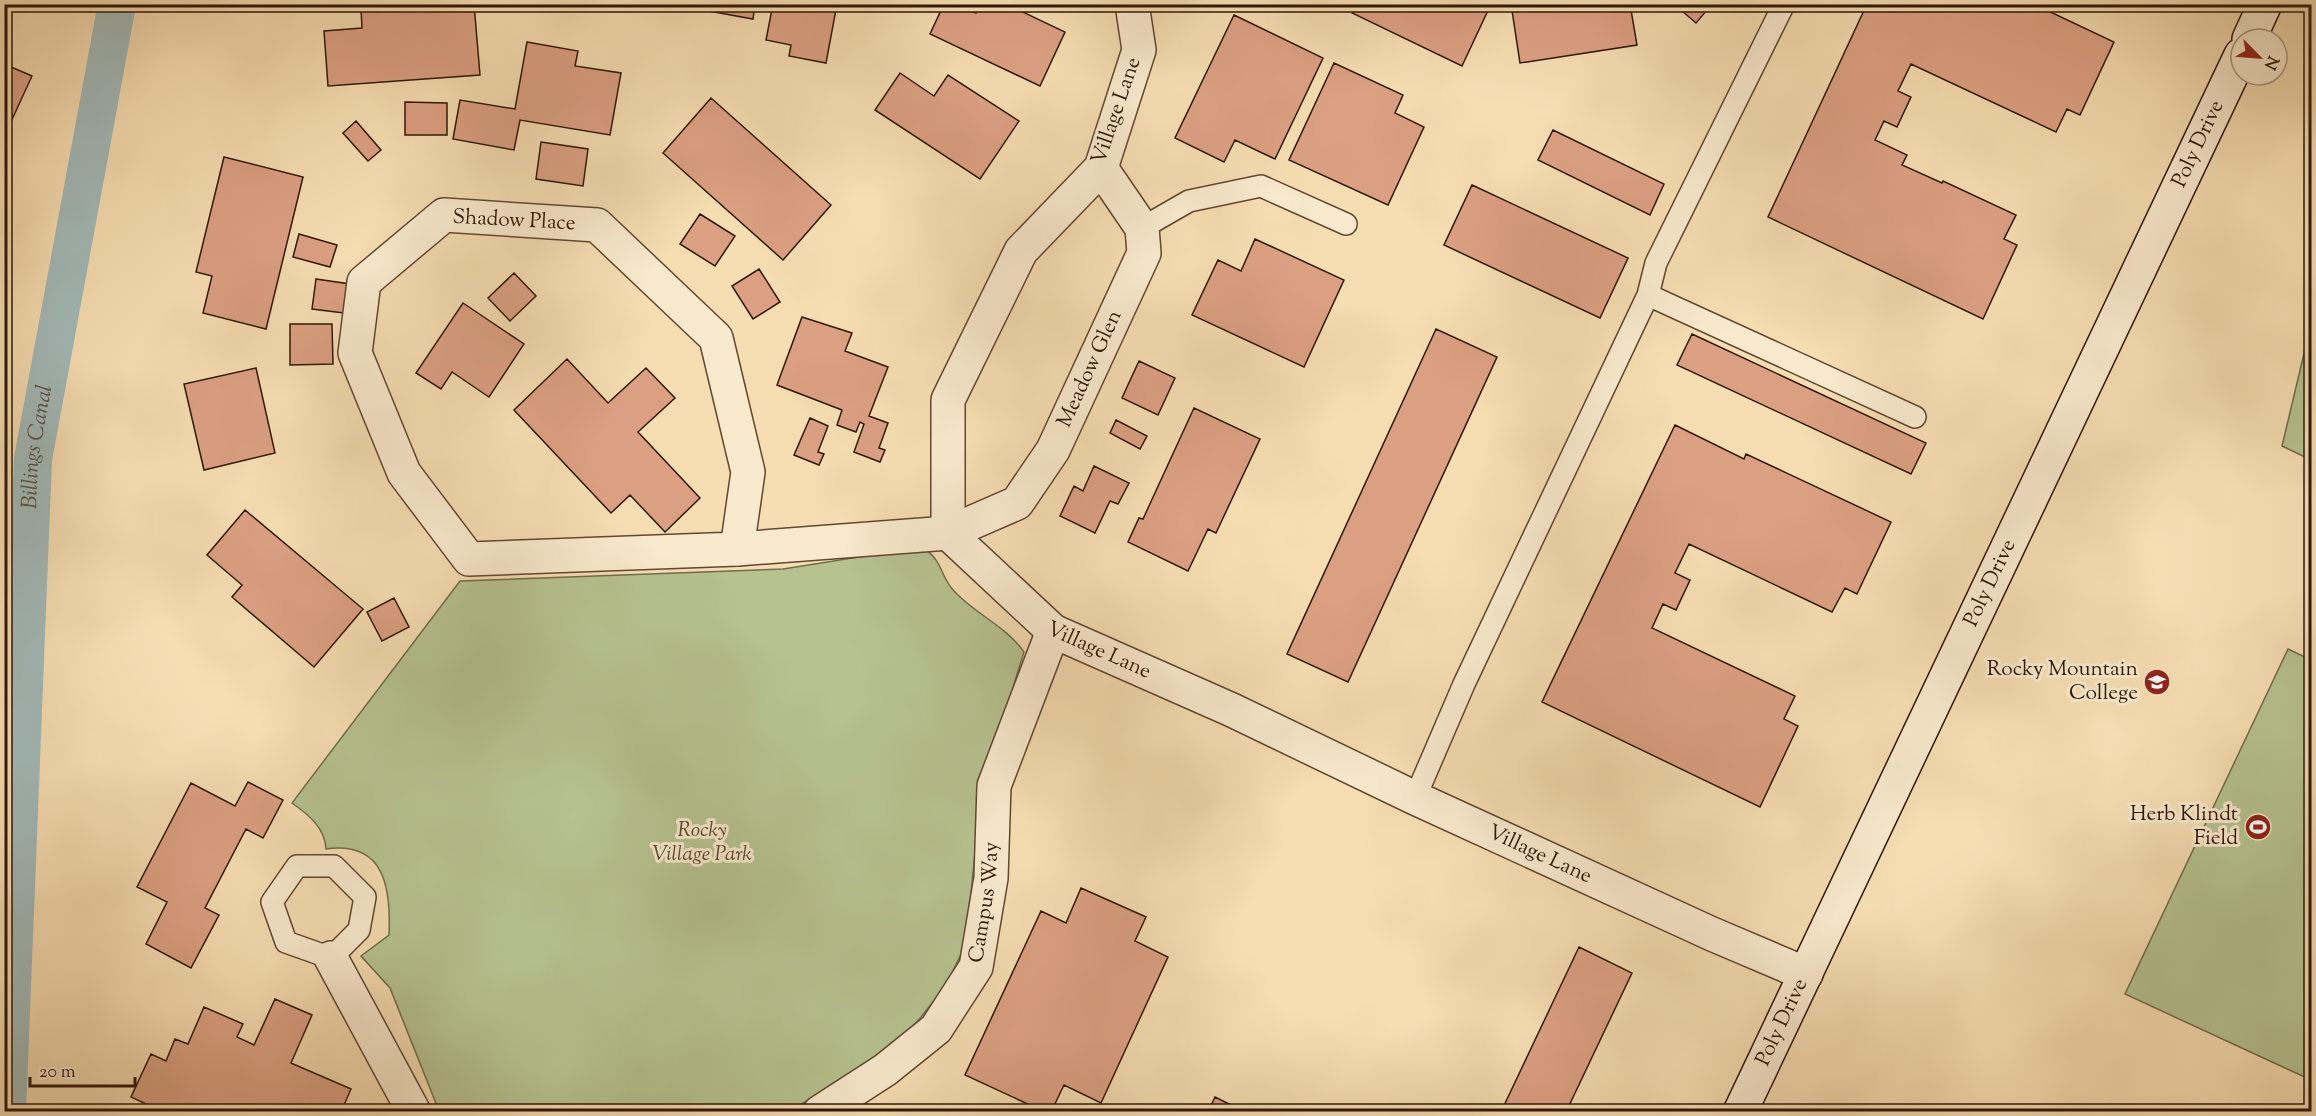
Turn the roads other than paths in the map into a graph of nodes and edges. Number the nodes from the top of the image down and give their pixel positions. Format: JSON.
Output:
{"nodes":[{"id":1,"x":1132,"y":4,"type":"edge"},
{"id":2,"x":1784,"y":4,"type":"edge"},
{"id":3,"x":2265,"y":4,"type":"edge"},
{"id":4,"x":2254,"y":27,"type":"edge"},
{"id":5,"x":2229,"y":80,"type":"edge"},
{"id":6,"x":1101,"y":168,"type":"junction"},
{"id":7,"x":1346,"y":224,"type":"dead end"},
{"id":8,"x":1142,"y":228,"type":"junction"},
{"id":9,"x":1648,"y":295,"type":"junction"},
{"id":10,"x":1915,"y":417,"type":"dead end"},
{"id":11,"x":948,"y":533,"type":"junction"},
{"id":12,"x":737,"y":549,"type":"junction"},
{"id":13,"x":1053,"y":631,"type":"junction"},
{"id":14,"x":1415,"y":798,"type":"junction"},
{"id":15,"x":331,"y":958,"type":"junction"},
{"id":16,"x":1806,"y":974,"type":"junction"},
{"id":17,"x":414,"y":1112,"type":"edge"},
{"id":18,"x":820,"y":1112,"type":"edge"},
{"id":19,"x":1740,"y":1112,"type":"edge"}],
"edges":[{"from":1,"to":6,"type":"street","name":"Village Lane"},
{"from":2,"to":9,"type":"lane"},
{"from":3,"to":4,"type":"street"},
{"from":5,"to":16,"type":"street","name":"Poly Drive"},
{"from":6,"to":8,"type":"street"},
{"from":6,"to":11,"type":"street","name":"Village Lane"},
{"from":7,"to":8,"type":"lane"},
{"from":8,"to":11,"type":"street","name":"Meadow Glen"},
{"from":9,"to":10,"type":"lane"},
{"from":9,"to":14,"type":"lane"},
{"from":11,"to":12,"type":"street","name":"Shadow Place"},
{"from":11,"to":13,"type":"street","name":"Village Lane"},
{"from":12,"to":12,"type":"street","name":"Shadow Place"},
{"from":13,"to":14,"type":"street","name":"Village Lane"},
{"from":13,"to":18,"type":"street","name":"Campus Way"},
{"from":14,"to":16,"type":"street","name":"Village Lane"},
{"from":15,"to":15,"type":"lane"},
{"from":15,"to":17,"type":"street"},
{"from":16,"to":19,"type":"street","name":"Poly Drive"}]}
